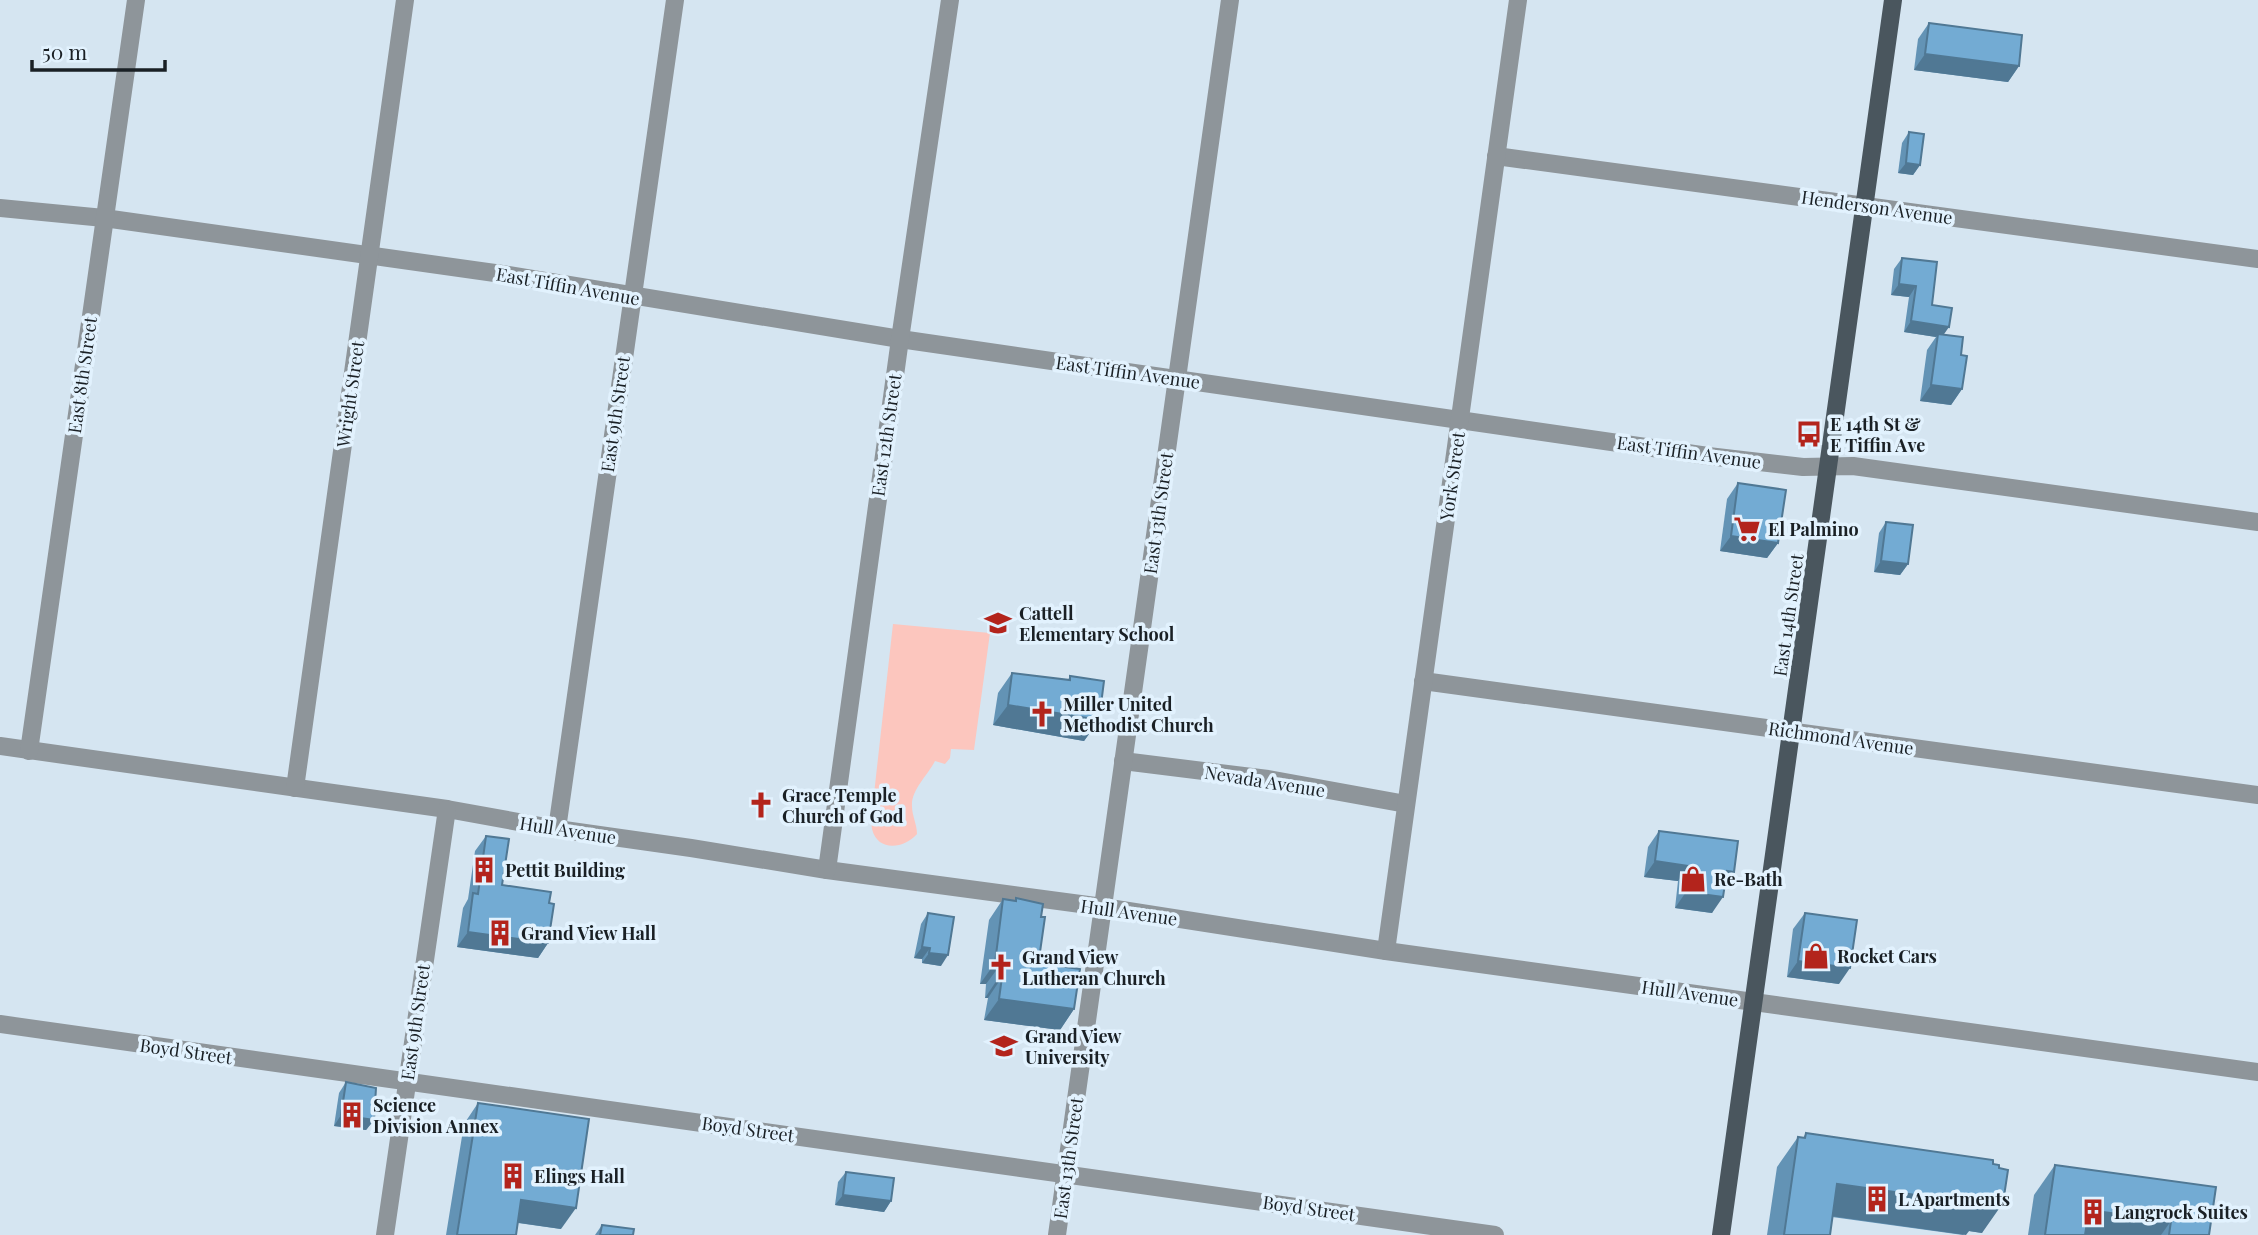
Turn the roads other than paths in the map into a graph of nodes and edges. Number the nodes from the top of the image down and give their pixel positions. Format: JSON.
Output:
{"nodes":[{"id":1,"x":136,"y":0,"type":"edge"},
{"id":2,"x":405,"y":0,"type":"edge"},
{"id":3,"x":675,"y":0,"type":"edge"},
{"id":4,"x":950,"y":0,"type":"edge"},
{"id":5,"x":1230,"y":0,"type":"edge"},
{"id":6,"x":1518,"y":0,"type":"edge"},
{"id":7,"x":1893,"y":0,"type":"edge"},
{"id":8,"x":1496,"y":156,"type":"junction"},
{"id":9,"x":1864,"y":205,"type":"junction"},
{"id":10,"x":0,"y":208,"type":"edge"},
{"id":11,"x":103,"y":218,"type":"junction"},
{"id":12,"x":369,"y":257,"type":"junction"},
{"id":13,"x":2258,"y":259,"type":"edge"},
{"id":14,"x":632,"y":297,"type":"junction"},
{"id":15,"x":900,"y":339,"type":"junction"},
{"id":16,"x":1177,"y":379,"type":"junction"},
{"id":17,"x":1459,"y":420,"type":"junction"},
{"id":18,"x":1828,"y":466,"type":"junction"},
{"id":19,"x":2258,"y":522,"type":"edge"},
{"id":20,"x":1423,"y":681,"type":"junction"},
{"id":21,"x":1793,"y":732,"type":"junction"},
{"id":22,"x":0,"y":746,"type":"edge"},
{"id":23,"x":29,"y":751,"type":"junction"},
{"id":24,"x":1123,"y":761,"type":"junction"},
{"id":25,"x":295,"y":788,"type":"junction"},
{"id":26,"x":2258,"y":795,"type":"edge"},
{"id":27,"x":1406,"y":804,"type":"junction"},
{"id":28,"x":447,"y":809,"type":"junction"},
{"id":29,"x":557,"y":829,"type":"junction"},
{"id":30,"x":827,"y":870,"type":"junction"},
{"id":31,"x":1103,"y":907,"type":"junction"},
{"id":32,"x":1386,"y":951,"type":"junction"},
{"id":33,"x":1754,"y":1002,"type":"junction"},
{"id":34,"x":0,"y":1024,"type":"edge"},
{"id":35,"x":2258,"y":1072,"type":"edge"},
{"id":36,"x":406,"y":1082,"type":"junction"},
{"id":37,"x":1065,"y":1174,"type":"junction"},
{"id":38,"x":385,"y":1235,"type":"edge"},
{"id":39,"x":1057,"y":1235,"type":"edge"},
{"id":40,"x":1495,"y":1235,"type":"edge"},
{"id":41,"x":1721,"y":1235,"type":"edge"}],
"edges":[{"from":1,"to":11,"type":"street","name":"East 8th Street"},
{"from":2,"to":12,"type":"street","name":"Wright Street"},
{"from":3,"to":14,"type":"street","name":"East 9th Street"},
{"from":4,"to":15,"type":"street","name":"East 12th Street"},
{"from":5,"to":16,"type":"street","name":"East 13th Street"},
{"from":6,"to":8,"type":"street","name":"York Street"},
{"from":7,"to":9,"type":"main road","name":"East 14th Street"},
{"from":8,"to":9,"type":"street","name":"Henderson Avenue"},
{"from":8,"to":17,"type":"street","name":"York Street"},
{"from":9,"to":13,"type":"street","name":"Henderson Avenue"},
{"from":9,"to":18,"type":"main road","name":"East 14th Street"},
{"from":10,"to":11,"type":"street","name":"East Tiffin Avenue"},
{"from":11,"to":12,"type":"street","name":"East Tiffin Avenue"},
{"from":11,"to":23,"type":"street","name":"East 8th Street"},
{"from":12,"to":14,"type":"street","name":"East Tiffin Avenue"},
{"from":12,"to":25,"type":"street","name":"Wright Street"},
{"from":14,"to":15,"type":"street","name":"East Tiffin Avenue"},
{"from":14,"to":29,"type":"street","name":"East 9th Street"},
{"from":15,"to":16,"type":"street","name":"East Tiffin Avenue"},
{"from":15,"to":30,"type":"street","name":"East 12th Street"},
{"from":16,"to":17,"type":"street","name":"East Tiffin Avenue"},
{"from":16,"to":24,"type":"street","name":"East 13th Street"},
{"from":17,"to":18,"type":"street","name":"East Tiffin Avenue"},
{"from":17,"to":20,"type":"street","name":"York Street"},
{"from":18,"to":19,"type":"street","name":"East Tiffin Avenue"},
{"from":18,"to":21,"type":"main road","name":"East 14th Street"},
{"from":20,"to":21,"type":"street","name":"Richmond Avenue"},
{"from":20,"to":27,"type":"street","name":"York Street"},
{"from":21,"to":26,"type":"street","name":"Richmond Avenue"},
{"from":21,"to":33,"type":"main road","name":"East 14th Street"},
{"from":22,"to":23,"type":"street","name":"Hull Avenue"},
{"from":23,"to":25,"type":"street","name":"Hull Avenue"},
{"from":24,"to":27,"type":"street","name":"Nevada Avenue"},
{"from":24,"to":31,"type":"street","name":"East 13th Street"},
{"from":25,"to":28,"type":"street","name":"Hull Avenue"},
{"from":27,"to":32,"type":"street","name":"York Street"},
{"from":28,"to":29,"type":"street","name":"Hull Avenue"},
{"from":28,"to":36,"type":"street","name":"East 9th Street"},
{"from":29,"to":30,"type":"street","name":"Hull Avenue"},
{"from":30,"to":31,"type":"street","name":"Hull Avenue"},
{"from":31,"to":32,"type":"street","name":"Hull Avenue"},
{"from":31,"to":37,"type":"street","name":"East 13th Street"},
{"from":32,"to":33,"type":"street","name":"Hull Avenue"},
{"from":33,"to":35,"type":"street","name":"Hull Avenue"},
{"from":33,"to":41,"type":"main road","name":"East 14th Street"},
{"from":34,"to":36,"type":"street","name":"Boyd Street"},
{"from":36,"to":37,"type":"street","name":"Boyd Street"},
{"from":36,"to":38,"type":"street","name":"East 9th Street"},
{"from":37,"to":39,"type":"street","name":"East 13th Street"},
{"from":37,"to":40,"type":"street","name":"Boyd Street"}]}
